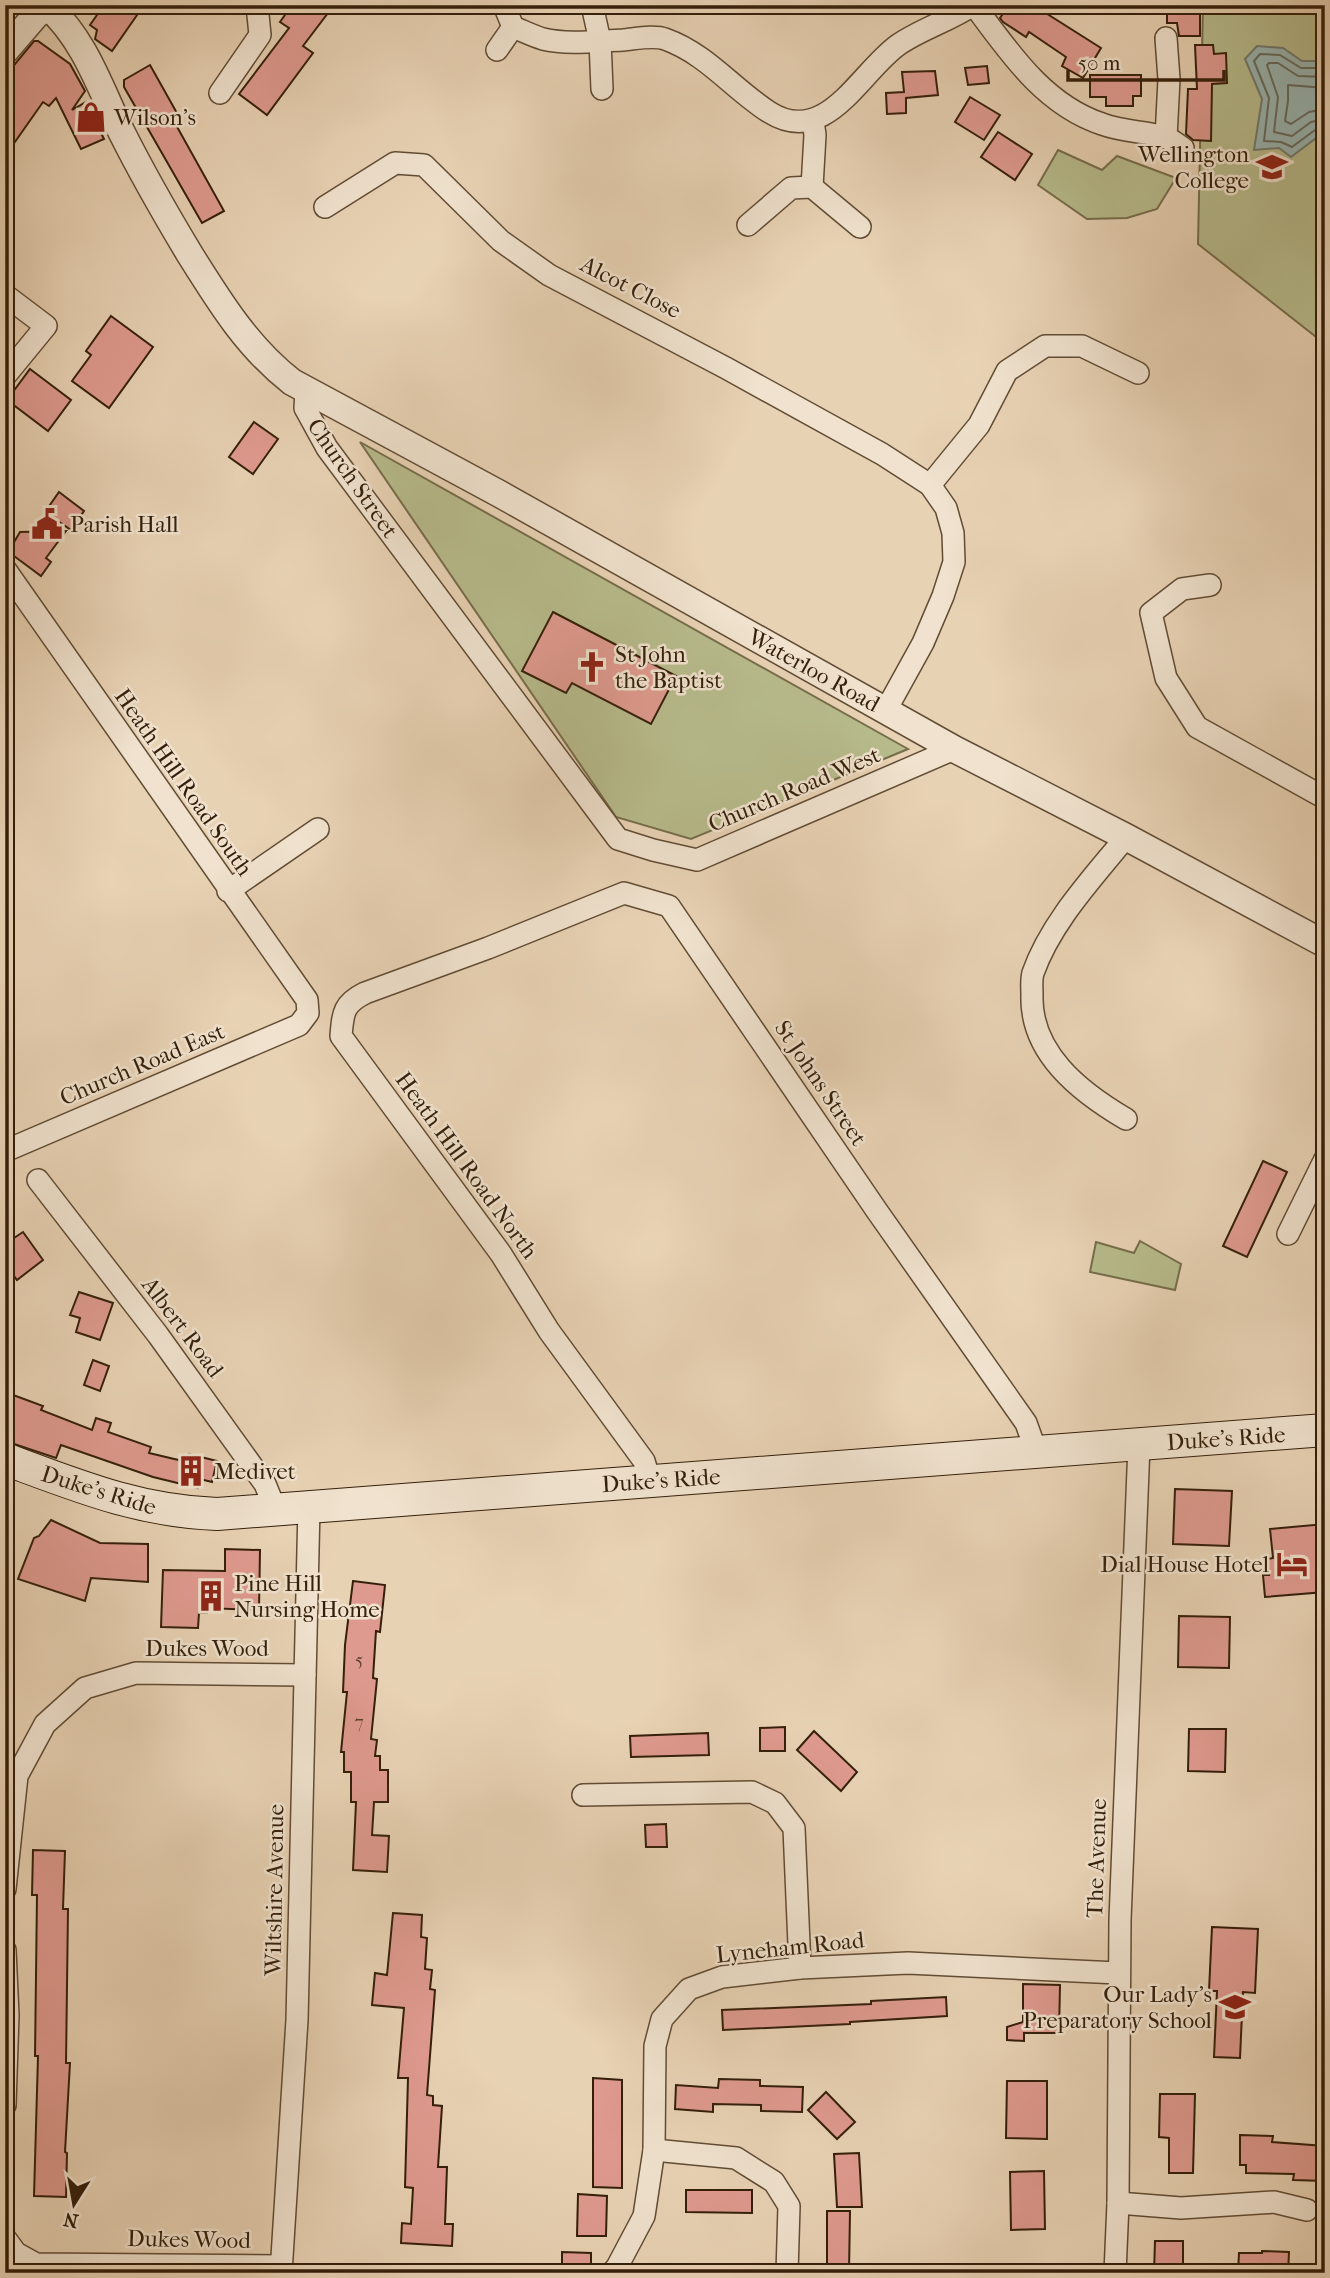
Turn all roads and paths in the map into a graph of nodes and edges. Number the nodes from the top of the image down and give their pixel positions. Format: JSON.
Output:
{"nodes":[{"id":1,"x":257,"y":5,"type":"edge"},
{"id":2,"x":592,"y":5,"type":"edge"},
{"id":3,"x":974,"y":5,"type":"edge"},
{"id":4,"x":49,"y":6,"type":"edge"},
{"id":5,"x":508,"y":12,"type":"edge"},
{"id":6,"x":1166,"y":38,"type":"dead end"},
{"id":7,"x":600,"y":41,"type":"junction"},
{"id":8,"x":497,"y":50,"type":"dead end"},
{"id":9,"x":5,"y":51,"type":"edge"},
{"id":10,"x":602,"y":89,"type":"dead end"},
{"id":11,"x":220,"y":93,"type":"dead end"},
{"id":12,"x":813,"y":121,"type":"junction"},
{"id":13,"x":812,"y":187,"type":"junction"},
{"id":14,"x":325,"y":206,"type":"dead end"},
{"id":15,"x":748,"y":225,"type":"dead end"},
{"id":16,"x":860,"y":226,"type":"dead end"},
{"id":17,"x":5,"y":295,"type":"edge"},
{"id":18,"x":1138,"y":373,"type":"dead end"},
{"id":19,"x":5,"y":376,"type":"edge"},
{"id":20,"x":306,"y":391,"type":"junction"},
{"id":21,"x":930,"y":485,"type":"junction"},
{"id":22,"x":7,"y":575,"type":"edge"},
{"id":23,"x":1210,"y":585,"type":"dead end"},
{"id":24,"x":886,"y":709,"type":"junction"},
{"id":25,"x":954,"y":749,"type":"junction"},
{"id":26,"x":1325,"y":798,"type":"edge"},
{"id":27,"x":317,"y":829,"type":"dead end"},
{"id":28,"x":1126,"y":837,"type":"junction"},
{"id":29,"x":653,"y":850,"type":"joint"},
{"id":30,"x":228,"y":891,"type":"junction"},
{"id":31,"x":1325,"y":944,"type":"edge"},
{"id":32,"x":488,"y":948,"type":"joint"},
{"id":33,"x":299,"y":1025,"type":"joint"},
{"id":34,"x":1126,"y":1119,"type":"dead end"},
{"id":35,"x":9,"y":1143,"type":"edge"},
{"id":36,"x":1325,"y":1159,"type":"edge"},
{"id":37,"x":38,"y":1180,"type":"dead end"},
{"id":38,"x":1287,"y":1234,"type":"dead end"},
{"id":39,"x":1325,"y":1430,"type":"edge"},
{"id":40,"x":1139,"y":1445,"type":"junction"},
{"id":41,"x":1036,"y":1451,"type":"junction"},
{"id":42,"x":5,"y":1459,"type":"edge"},
{"id":43,"x":650,"y":1481,"type":"junction"},
{"id":44,"x":309,"y":1507,"type":"junction"},
{"id":45,"x":275,"y":1511,"type":"junction"},
{"id":46,"x":304,"y":1675,"type":"junction"},
{"id":47,"x":583,"y":1794,"type":"dead end"},
{"id":48,"x":5,"y":1889,"type":"edge"},
{"id":49,"x":5,"y":1950,"type":"edge"},
{"id":50,"x":800,"y":1968,"type":"junction"},
{"id":51,"x":1118,"y":1973,"type":"junction"},
{"id":52,"x":5,"y":2105,"type":"edge"},
{"id":53,"x":654,"y":2150,"type":"junction"},
{"id":54,"x":1118,"y":2203,"type":"junction"},
{"id":55,"x":1307,"y":2210,"type":"dead end"},
{"id":56,"x":9,"y":2253,"type":"edge"},
{"id":57,"x":281,"y":2270,"type":"edge"},
{"id":58,"x":612,"y":2273,"type":"edge"},
{"id":59,"x":787,"y":2273,"type":"edge"},
{"id":60,"x":1115,"y":2273,"type":"edge"}],
"edges":[{"from":1,"to":11,"type":"street"},
{"from":2,"to":7,"type":"street"},
{"from":3,"to":6,"type":"street"},
{"from":3,"to":12,"type":"street"},
{"from":4,"to":9,"type":"street"},
{"from":4,"to":20,"type":"street","name":"Church Street"},
{"from":5,"to":7,"type":"street"},
{"from":5,"to":8,"type":"street"},
{"from":7,"to":10,"type":"street"},
{"from":7,"to":12,"type":"street"},
{"from":12,"to":13,"type":"street"},
{"from":13,"to":15,"type":"street"},
{"from":13,"to":16,"type":"street"},
{"from":14,"to":21,"type":"street","name":"Alcot Close"},
{"from":17,"to":19,"type":"street"},
{"from":18,"to":21,"type":"street"},
{"from":20,"to":24,"type":"street","name":"Waterloo Road"},
{"from":20,"to":29,"type":"street","name":"Church Street"},
{"from":21,"to":24,"type":"street","name":"Alcot Close"},
{"from":22,"to":30,"type":"street","name":"Heath Hill Road South"},
{"from":23,"to":26,"type":"street"},
{"from":24,"to":25,"type":"street","name":"Waterloo Road"},
{"from":25,"to":28,"type":"street","name":"Waterloo Road"},
{"from":25,"to":29,"type":"street","name":"Church Road West"},
{"from":27,"to":30,"type":"street"},
{"from":28,"to":31,"type":"street","name":"Waterloo Road"},
{"from":28,"to":34,"type":"street"},
{"from":30,"to":33,"type":"street","name":"Heath Hill Road South"},
{"from":32,"to":41,"type":"street","name":"St Johns Street"},
{"from":32,"to":43,"type":"street","name":"Heath Hill Road North"},
{"from":33,"to":35,"type":"street","name":"Church Road East"},
{"from":36,"to":38,"type":"street"},
{"from":37,"to":45,"type":"street","name":"Albert Road"},
{"from":39,"to":40,"type":"main road","name":"Duke's Ride"},
{"from":40,"to":41,"type":"main road","name":"Duke's Ride"},
{"from":40,"to":51,"type":"street","name":"The Avenue"},
{"from":41,"to":43,"type":"main road","name":"Duke's Ride"},
{"from":42,"to":45,"type":"main road","name":"Duke's Ride"},
{"from":43,"to":44,"type":"main road","name":"Duke's Ride"},
{"from":44,"to":45,"type":"main road","name":"Duke's Ride"},
{"from":44,"to":46,"type":"street","name":"Wiltshire Avenue"},
{"from":46,"to":48,"type":"street","name":"Dukes Wood"},
{"from":46,"to":57,"type":"street","name":"Wiltshire Avenue"},
{"from":47,"to":50,"type":"street"},
{"from":49,"to":52,"type":"street"},
{"from":50,"to":51,"type":"street","name":"Lyneham Road"},
{"from":50,"to":53,"type":"street","name":"Lyneham Road"},
{"from":51,"to":54,"type":"street","name":"The Avenue"},
{"from":53,"to":58,"type":"street","name":"Lyneham Road"},
{"from":53,"to":59,"type":"street"},
{"from":54,"to":55,"type":"street"},
{"from":54,"to":60,"type":"street","name":"The Avenue"},
{"from":56,"to":57,"type":"street","name":"Dukes Wood"}]}
